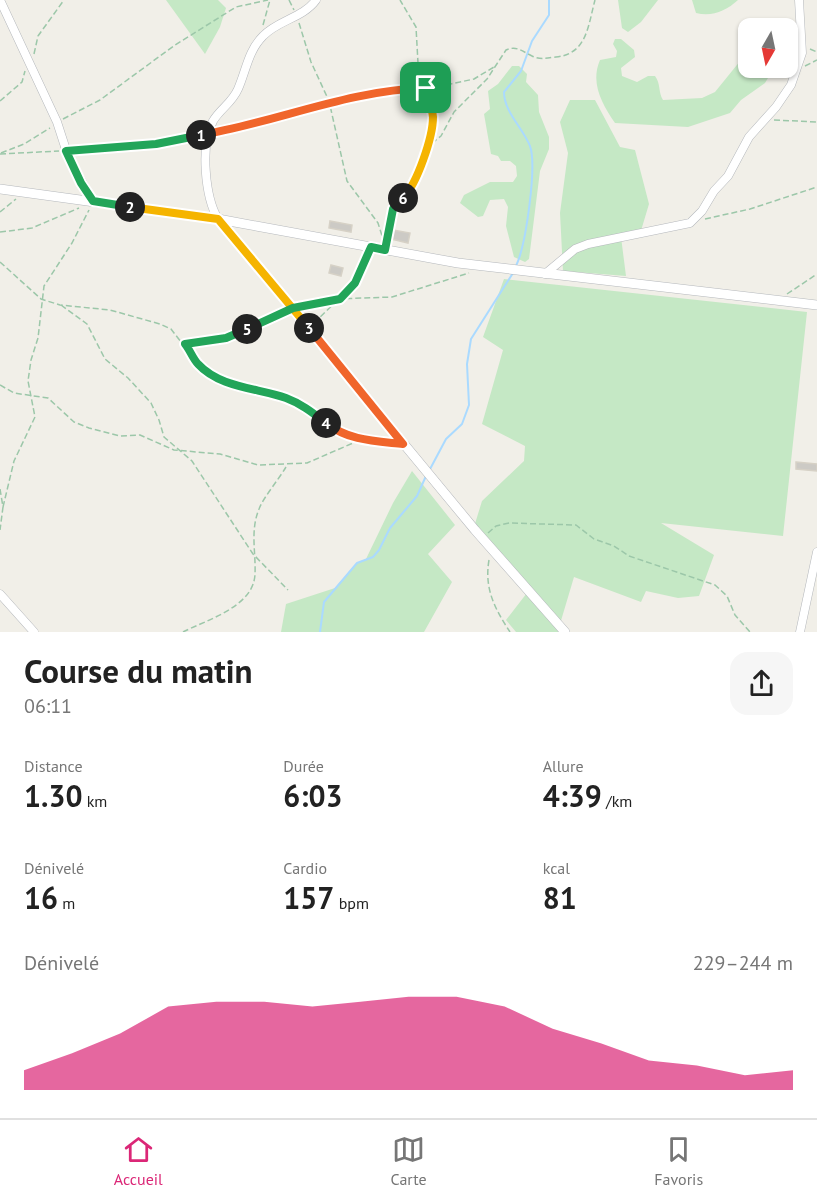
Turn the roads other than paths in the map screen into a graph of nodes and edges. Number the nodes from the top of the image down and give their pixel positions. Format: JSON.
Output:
{"nodes":[{"id":1,"x":0,"y":0,"type":"edge"},
{"id":2,"x":316,"y":0,"type":"edge"},
{"id":3,"x":799,"y":0,"type":"edge"},
{"id":4,"x":0,"y":189,"type":"edge"},
{"id":5,"x":93,"y":201,"type":"junction"},
{"id":6,"x":218,"y":219,"type":"junction"},
{"id":7,"x":544,"y":274,"type":"junction"},
{"id":8,"x":817,"y":305,"type":"edge"},
{"id":9,"x":817,"y":552,"type":"edge"},
{"id":10,"x":0,"y":594,"type":"edge"},
{"id":11,"x":34,"y":632,"type":"edge"},
{"id":12,"x":565,"y":632,"type":"edge"},
{"id":13,"x":800,"y":632,"type":"edge"}],
"edges":[{"from":1,"to":5,"type":"street"},
{"from":2,"to":6,"type":"street"},
{"from":3,"to":7,"type":"street"},
{"from":4,"to":5,"type":"street"},
{"from":5,"to":6,"type":"street"},
{"from":6,"to":7,"type":"street"},
{"from":6,"to":12,"type":"street"},
{"from":7,"to":8,"type":"street"},
{"from":9,"to":13,"type":"street"},
{"from":10,"to":11,"type":"street"}]}
